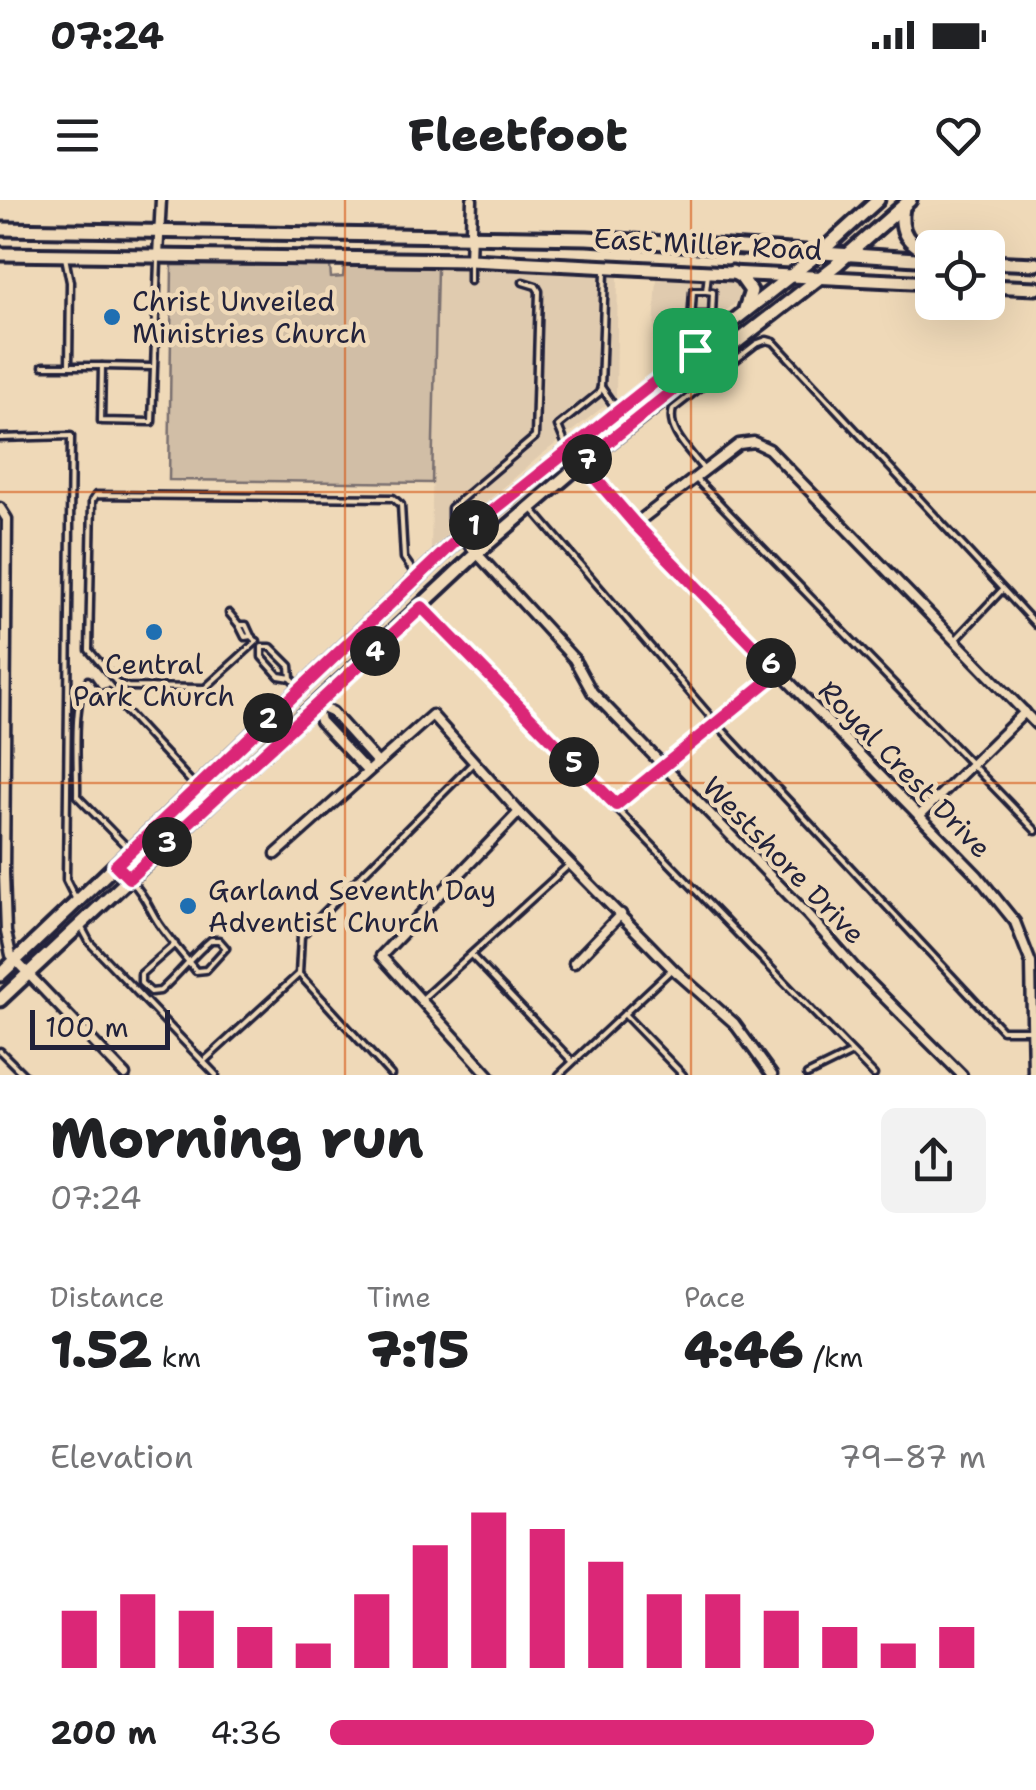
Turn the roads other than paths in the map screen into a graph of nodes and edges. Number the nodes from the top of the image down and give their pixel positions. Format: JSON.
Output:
{"nodes":[{"id":1,"x":161,"y":200,"type":"edge"},
{"id":2,"x":472,"y":200,"type":"edge"},
{"id":3,"x":878,"y":200,"type":"edge"},
{"id":4,"x":906,"y":204,"type":"edge"},
{"id":5,"x":0,"y":229,"type":"edge"},
{"id":6,"x":158,"y":231,"type":"junction"},
{"id":7,"x":470,"y":236,"type":"junction"},
{"id":8,"x":915,"y":247,"type":"edge"},
{"id":9,"x":822,"y":251,"type":"junction"},
{"id":10,"x":0,"y":254,"type":"edge"},
{"id":11,"x":849,"y":254,"type":"junction"},
{"id":12,"x":65,"y":255,"type":"junction"},
{"id":13,"x":158,"y":256,"type":"junction"},
{"id":14,"x":915,"y":256,"type":"edge"},
{"id":15,"x":470,"y":260,"type":"junction"},
{"id":16,"x":1005,"y":263,"type":"edge"},
{"id":17,"x":606,"y":264,"type":"junction"},
{"id":18,"x":1036,"y":264,"type":"edge"},
{"id":19,"x":708,"y":269,"type":"junction"},
{"id":20,"x":728,"y":270,"type":"junction"},
{"id":21,"x":793,"y":273,"type":"junction"},
{"id":22,"x":822,"y":275,"type":"junction"},
{"id":23,"x":470,"y":281,"type":"dead end"},
{"id":24,"x":915,"y":281,"type":"edge"},
{"id":25,"x":523,"y":282,"type":"dead end"},
{"id":26,"x":1005,"y":287,"type":"edge"},
{"id":27,"x":1036,"y":288,"type":"edge"},
{"id":28,"x":706,"y":291,"type":"junction"},
{"id":29,"x":743,"y":313,"type":"junction"},
{"id":30,"x":691,"y":315,"type":"junction"},
{"id":31,"x":695,"y":350,"type":"junction"},
{"id":32,"x":706,"y":364,"type":"junction"},
{"id":33,"x":43,"y":366,"type":"dead end"},
{"id":34,"x":69,"y":366,"type":"junction"},
{"id":35,"x":102,"y":366,"type":"junction"},
{"id":36,"x":153,"y":367,"type":"junction"},
{"id":37,"x":601,"y":387,"type":"junction"},
{"id":38,"x":618,"y":411,"type":"junction"},
{"id":39,"x":0,"y":438,"type":"edge"},
{"id":40,"x":568,"y":450,"type":"junction"},
{"id":41,"x":582,"y":463,"type":"junction"},
{"id":42,"x":703,"y":469,"type":"junction"},
{"id":43,"x":694,"y":476,"type":"junction"},
{"id":44,"x":530,"y":506,"type":"junction"},
{"id":45,"x":0,"y":508,"type":"edge"},
{"id":46,"x":635,"y":524,"type":"junction"},
{"id":47,"x":461,"y":536,"type":"junction"},
{"id":48,"x":477,"y":553,"type":"junction"},
{"id":49,"x":417,"y":577,"type":"junction"},
{"id":50,"x":1002,"y":590,"type":"junction"},
{"id":51,"x":422,"y":607,"type":"junction"},
{"id":52,"x":229,"y":613,"type":"dead end"},
{"id":53,"x":1036,"y":625,"type":"edge"},
{"id":54,"x":955,"y":640,"type":"junction"},
{"id":55,"x":256,"y":642,"type":"junction"},
{"id":56,"x":262,"y":647,"type":"junction"},
{"id":57,"x":779,"y":672,"type":"junction"},
{"id":58,"x":296,"y":683,"type":"junction"},
{"id":59,"x":316,"y":705,"type":"junction"},
{"id":60,"x":1025,"y":712,"type":"junction"},
{"id":61,"x":716,"y":722,"type":"junction"},
{"id":62,"x":1036,"y":724,"type":"edge"},
{"id":63,"x":376,"y":761,"type":"junction"},
{"id":64,"x":474,"y":762,"type":"junction"},
{"id":65,"x":973,"y":762,"type":"junction"},
{"id":66,"x":663,"y":766,"type":"junction"},
{"id":67,"x":366,"y":770,"type":"junction"},
{"id":68,"x":196,"y":787,"type":"junction"},
{"id":69,"x":211,"y":802,"type":"junction"},
{"id":70,"x":616,"y":805,"type":"junction"},
{"id":71,"x":519,"y":812,"type":"junction"},
{"id":72,"x":919,"y":816,"type":"junction"},
{"id":73,"x":1036,"y":831,"type":"edge"},
{"id":74,"x":131,"y":850,"type":"junction"},
{"id":75,"x":276,"y":854,"type":"dead end"},
{"id":76,"x":570,"y":864,"type":"junction"},
{"id":77,"x":116,"y":865,"type":"junction"},
{"id":78,"x":129,"y":878,"type":"junction"},
{"id":79,"x":77,"y":902,"type":"junction"},
{"id":80,"x":620,"y":914,"type":"junction"},
{"id":81,"x":80,"y":924,"type":"junction"},
{"id":82,"x":175,"y":944,"type":"junction"},
{"id":83,"x":472,"y":956,"type":"junction"},
{"id":84,"x":16,"y":960,"type":"junction"},
{"id":85,"x":188,"y":960,"type":"junction"},
{"id":86,"x":574,"y":964,"type":"dead end"},
{"id":87,"x":673,"y":968,"type":"junction"},
{"id":88,"x":28,"y":972,"type":"junction"},
{"id":89,"x":299,"y":974,"type":"junction"},
{"id":90,"x":0,"y":975,"type":"edge"},
{"id":91,"x":422,"y":999,"type":"junction"},
{"id":92,"x":0,"y":1000,"type":"edge"},
{"id":93,"x":624,"y":1014,"type":"junction"},
{"id":94,"x":1033,"y":1030,"type":"junction"},
{"id":95,"x":0,"y":1051,"type":"edge"},
{"id":96,"x":853,"y":1053,"type":"junction"},
{"id":97,"x":202,"y":1062,"type":"junction"},
{"id":98,"x":573,"y":1062,"type":"junction"},
{"id":99,"x":24,"y":1075,"type":"edge"},
{"id":100,"x":125,"y":1075,"type":"edge"},
{"id":101,"x":216,"y":1075,"type":"edge"},
{"id":102,"x":391,"y":1075,"type":"edge"},
{"id":103,"x":489,"y":1075,"type":"edge"},
{"id":104,"x":559,"y":1075,"type":"edge"},
{"id":105,"x":683,"y":1075,"type":"edge"},
{"id":106,"x":772,"y":1075,"type":"edge"},
{"id":107,"x":807,"y":1075,"type":"edge"},
{"id":108,"x":874,"y":1075,"type":"edge"},
{"id":109,"x":962,"y":1075,"type":"edge"},
{"id":110,"x":1033,"y":1075,"type":"edge"}],
"edges":[{"from":1,"to":6,"type":"street"},
{"from":2,"to":7,"type":"street"},
{"from":3,"to":9,"type":"main road"},
{"from":4,"to":8,"type":"main road"},
{"from":4,"to":11,"type":"main road"},
{"from":5,"to":6,"type":"main road","name":"East Miller Road"},
{"from":6,"to":7,"type":"main road","name":"East Miller Road"},
{"from":6,"to":13,"type":"street"},
{"from":7,"to":9,"type":"main road","name":"East Miller Road"},
{"from":7,"to":15,"type":"street"},
{"from":9,"to":11,"type":"main road","name":"East Miller Road"},
{"from":9,"to":21,"type":"main road"},
{"from":10,"to":12,"type":"main road","name":"East Miller Road"},
{"from":11,"to":14,"type":"main road","name":"East Miller Road"},
{"from":11,"to":22,"type":"main road"},
{"from":12,"to":13,"type":"main road","name":"East Miller Road"},
{"from":12,"to":34,"type":"lane"},
{"from":13,"to":15,"type":"main road","name":"East Miller Road"},
{"from":13,"to":36,"type":"lane"},
{"from":15,"to":17,"type":"main road","name":"East Miller Road"},
{"from":15,"to":23,"type":"lane"},
{"from":16,"to":18,"type":"main road"},
{"from":17,"to":19,"type":"main road","name":"East Miller Road"},
{"from":17,"to":37,"type":"lane"},
{"from":19,"to":20,"type":"main road","name":"East Miller Road"},
{"from":19,"to":28,"type":"lane"},
{"from":20,"to":21,"type":"main road","name":"East Miller Road"},
{"from":20,"to":29,"type":"main road"},
{"from":21,"to":22,"type":"main road","name":"East Miller Road"},
{"from":21,"to":29,"type":"main road"},
{"from":22,"to":24,"type":"main road","name":"East Miller Road"},
{"from":22,"to":32,"type":"main road"},
{"from":25,"to":47,"type":"lane"},
{"from":26,"to":27,"type":"main road"},
{"from":28,"to":30,"type":"lane"},
{"from":28,"to":30,"type":"lane"},
{"from":29,"to":31,"type":"main road"},
{"from":30,"to":31,"type":"lane"},
{"from":31,"to":32,"type":"main road"},
{"from":31,"to":38,"type":"main road"},
{"from":32,"to":41,"type":"main road"},
{"from":33,"to":34,"type":"lane"},
{"from":34,"to":35,"type":"lane"},
{"from":35,"to":36,"type":"lane"},
{"from":35,"to":36,"type":"lane"},
{"from":37,"to":38,"type":"lane"},
{"from":37,"to":40,"type":"lane"},
{"from":38,"to":40,"type":"main road"},
{"from":39,"to":79,"type":"lane"},
{"from":40,"to":41,"type":"street","name":"Royal Crest Drive"},
{"from":40,"to":47,"type":"main road"},
{"from":41,"to":44,"type":"main road"},
{"from":41,"to":46,"type":"street","name":"Royal Crest Drive"},
{"from":42,"to":43,"type":"street"},
{"from":42,"to":50,"type":"lane"},
{"from":42,"to":54,"type":"street"},
{"from":43,"to":46,"type":"street"},
{"from":43,"to":65,"type":"lane"},
{"from":44,"to":48,"type":"main road"},
{"from":44,"to":61,"type":"lane"},
{"from":45,"to":84,"type":"street"},
{"from":46,"to":57,"type":"street","name":"Royal Crest Drive"},
{"from":47,"to":48,"type":"street","name":"Westshore Drive"},
{"from":47,"to":49,"type":"main road"},
{"from":48,"to":51,"type":"main road"},
{"from":48,"to":66,"type":"street","name":"Westshore Drive"},
{"from":49,"to":55,"type":"lane"},
{"from":49,"to":58,"type":"main road"},
{"from":50,"to":53,"type":"lane"},
{"from":50,"to":54,"type":"lane"},
{"from":51,"to":59,"type":"main road"},
{"from":51,"to":70,"type":"lane"},
{"from":52,"to":55,"type":"lane"},
{"from":54,"to":60,"type":"street"},
{"from":55,"to":56,"type":"lane"},
{"from":56,"to":58,"type":"lane"},
{"from":56,"to":58,"type":"lane"},
{"from":57,"to":61,"type":"street"},
{"from":57,"to":72,"type":"street","name":"Royal Crest Drive"},
{"from":58,"to":59,"type":"main road"},
{"from":58,"to":68,"type":"main road"},
{"from":59,"to":63,"type":"street"},
{"from":59,"to":67,"type":"street"},
{"from":59,"to":69,"type":"main road"},
{"from":60,"to":62,"type":"street"},
{"from":60,"to":65,"type":"street"},
{"from":61,"to":66,"type":"street"},
{"from":61,"to":94,"type":"lane"},
{"from":63,"to":64,"type":"street"},
{"from":63,"to":67,"type":"street"},
{"from":64,"to":71,"type":"street"},
{"from":64,"to":89,"type":"lane"},
{"from":65,"to":72,"type":"street"},
{"from":65,"to":73,"type":"lane"},
{"from":66,"to":70,"type":"street"},
{"from":66,"to":109,"type":"street","name":"Westshore Drive"},
{"from":67,"to":75,"type":"street"},
{"from":68,"to":69,"type":"main road"},
{"from":68,"to":74,"type":"main road"},
{"from":68,"to":74,"type":"lane"},
{"from":69,"to":78,"type":"main road"},
{"from":70,"to":96,"type":"lane"},
{"from":71,"to":76,"type":"street"},
{"from":71,"to":91,"type":"street"},
{"from":72,"to":94,"type":"street","name":"Royal Crest Drive"},
{"from":74,"to":77,"type":"main road"},
{"from":76,"to":80,"type":"street"},
{"from":76,"to":83,"type":"lane"},
{"from":77,"to":78,"type":"main road"},
{"from":77,"to":79,"type":"main road"},
{"from":78,"to":81,"type":"main road"},
{"from":78,"to":82,"type":"lane"},
{"from":79,"to":84,"type":"main road"},
{"from":80,"to":86,"type":"street"},
{"from":80,"to":87,"type":"street"},
{"from":81,"to":88,"type":"main road"},
{"from":81,"to":97,"type":"lane"},
{"from":82,"to":85,"type":"lane"},
{"from":82,"to":85,"type":"lane"},
{"from":83,"to":91,"type":"lane"},
{"from":83,"to":98,"type":"lane"},
{"from":84,"to":88,"type":"street"},
{"from":84,"to":90,"type":"main road"},
{"from":85,"to":85,"type":"lane"},
{"from":87,"to":93,"type":"lane"},
{"from":87,"to":106,"type":"street"},
{"from":88,"to":92,"type":"main road"},
{"from":88,"to":100,"type":"street"},
{"from":89,"to":97,"type":"lane"},
{"from":89,"to":102,"type":"lane"},
{"from":91,"to":103,"type":"street"},
{"from":93,"to":98,"type":"lane"},
{"from":93,"to":105,"type":"lane"},
{"from":94,"to":110,"type":"street","name":"Royal Crest Drive"},
{"from":95,"to":99,"type":"lane"},
{"from":96,"to":107,"type":"lane"},
{"from":96,"to":108,"type":"lane"},
{"from":97,"to":101,"type":"lane"},
{"from":98,"to":104,"type":"lane"}]}
